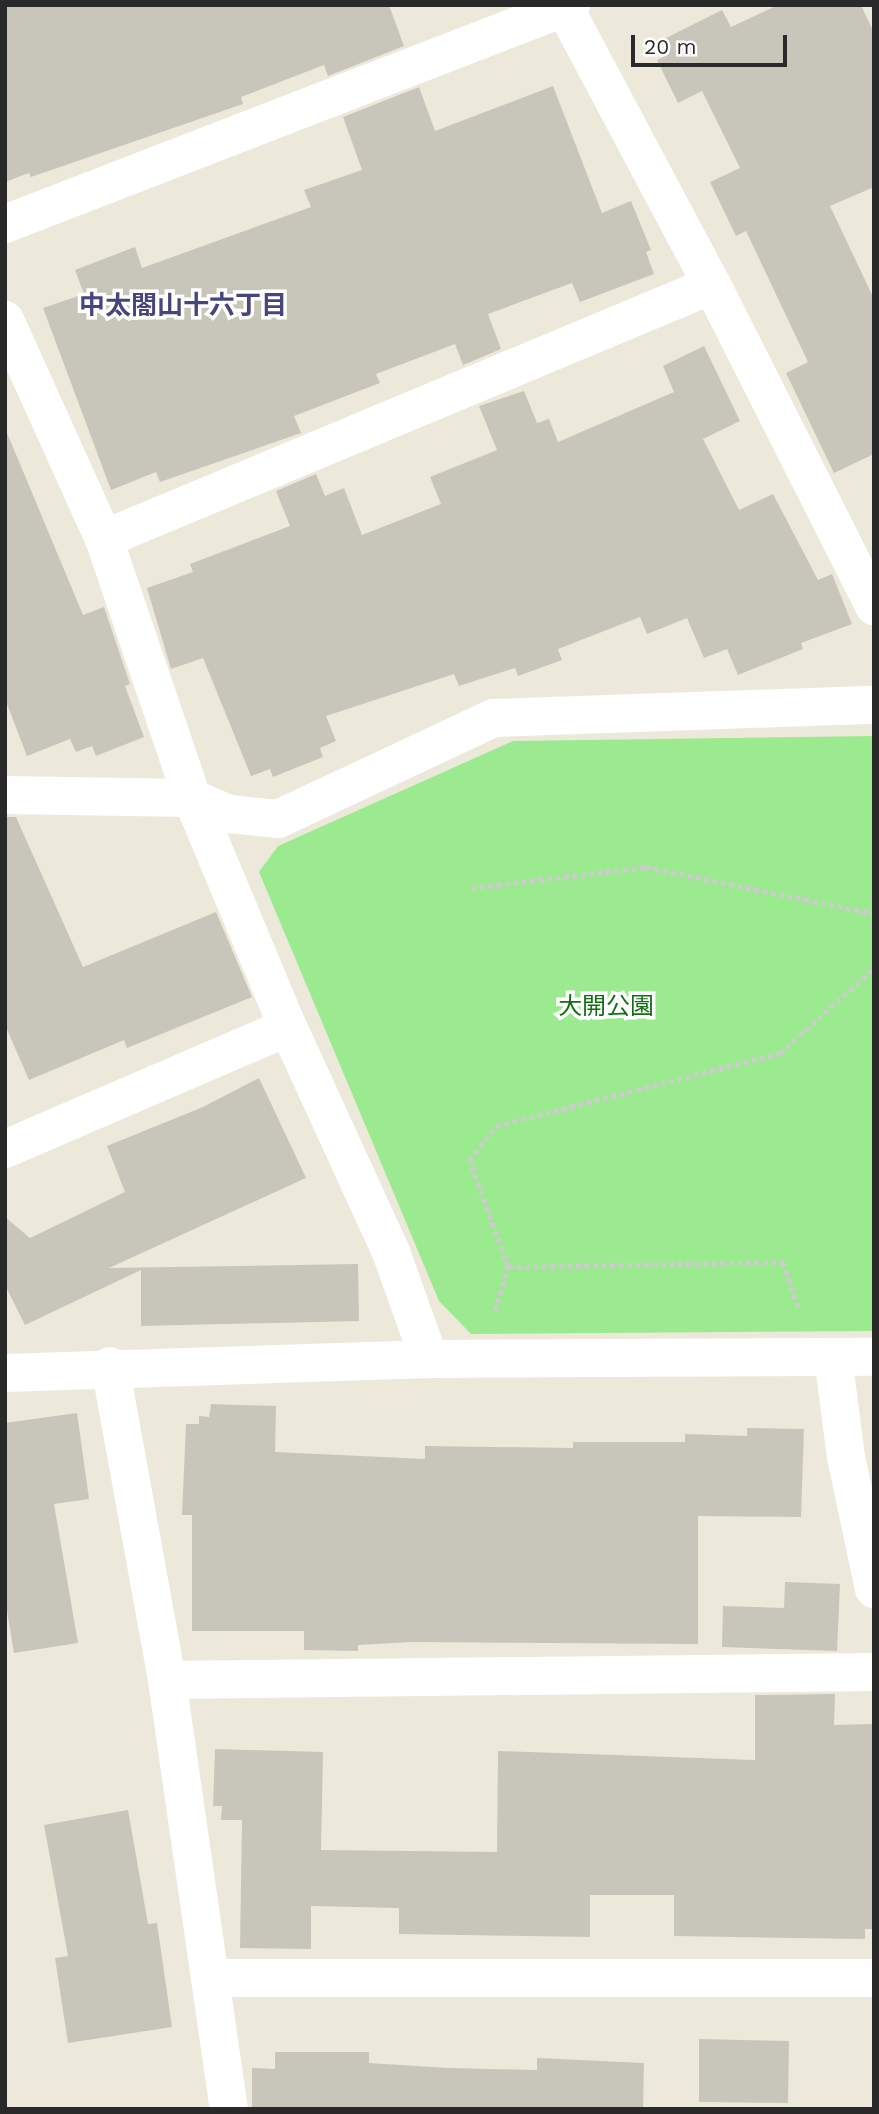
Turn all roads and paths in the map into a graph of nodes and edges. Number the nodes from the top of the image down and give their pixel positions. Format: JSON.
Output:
{"nodes":[{"id":1,"x":566,"y":6,"type":"edge"},
{"id":2,"x":5,"y":224,"type":"edge"},
{"id":3,"x":712,"y":285,"type":"junction"},
{"id":4,"x":5,"y":320,"type":"edge"},
{"id":5,"x":104,"y":539,"type":"junction"},
{"id":6,"x":874,"y":606,"type":"edge"},
{"id":7,"x":874,"y":705,"type":"edge"},
{"id":8,"x":5,"y":795,"type":"edge"},
{"id":9,"x":192,"y":798,"type":"junction"},
{"id":10,"x":471,"y":888,"type":"dead end"},
{"id":11,"x":874,"y":914,"type":"edge"},
{"id":12,"x":874,"y":968,"type":"edge"},
{"id":13,"x":288,"y":1027,"type":"junction"},
{"id":14,"x":5,"y":1149,"type":"edge"},
{"id":15,"x":508,"y":1267,"type":"junction"},
{"id":16,"x":824,"y":1357,"type":"junction"},
{"id":17,"x":874,"y":1357,"type":"edge"},
{"id":18,"x":429,"y":1359,"type":"junction"},
{"id":19,"x":480,"y":1359,"type":"junction"},
{"id":20,"x":110,"y":1366,"type":"junction"},
{"id":21,"x":5,"y":1373,"type":"edge"},
{"id":22,"x":874,"y":1589,"type":"edge"},
{"id":23,"x":874,"y":1672,"type":"edge"},
{"id":24,"x":167,"y":1680,"type":"junction"},
{"id":25,"x":210,"y":1978,"type":"junction"},
{"id":26,"x":874,"y":1978,"type":"edge"},
{"id":27,"x":229,"y":2109,"type":"edge"}],
"edges":[{"from":1,"to":2,"type":"street"},
{"from":1,"to":3,"type":"street"},
{"from":3,"to":5,"type":"street"},
{"from":3,"to":6,"type":"street"},
{"from":4,"to":5,"type":"street"},
{"from":5,"to":9,"type":"street"},
{"from":7,"to":9,"type":"street"},
{"from":8,"to":9,"type":"street"},
{"from":9,"to":13,"type":"street"},
{"from":10,"to":11,"type":"path"},
{"from":12,"to":15,"type":"path"},
{"from":13,"to":14,"type":"street"},
{"from":13,"to":18,"type":"street"},
{"from":15,"to":16,"type":"path"},
{"from":15,"to":19,"type":"path"},
{"from":16,"to":17,"type":"street"},
{"from":16,"to":19,"type":"street"},
{"from":16,"to":22,"type":"street"},
{"from":18,"to":19,"type":"street"},
{"from":18,"to":20,"type":"street"},
{"from":20,"to":21,"type":"street"},
{"from":20,"to":24,"type":"street"},
{"from":23,"to":24,"type":"street"},
{"from":24,"to":25,"type":"street"},
{"from":25,"to":26,"type":"street"},
{"from":25,"to":27,"type":"street"}]}
